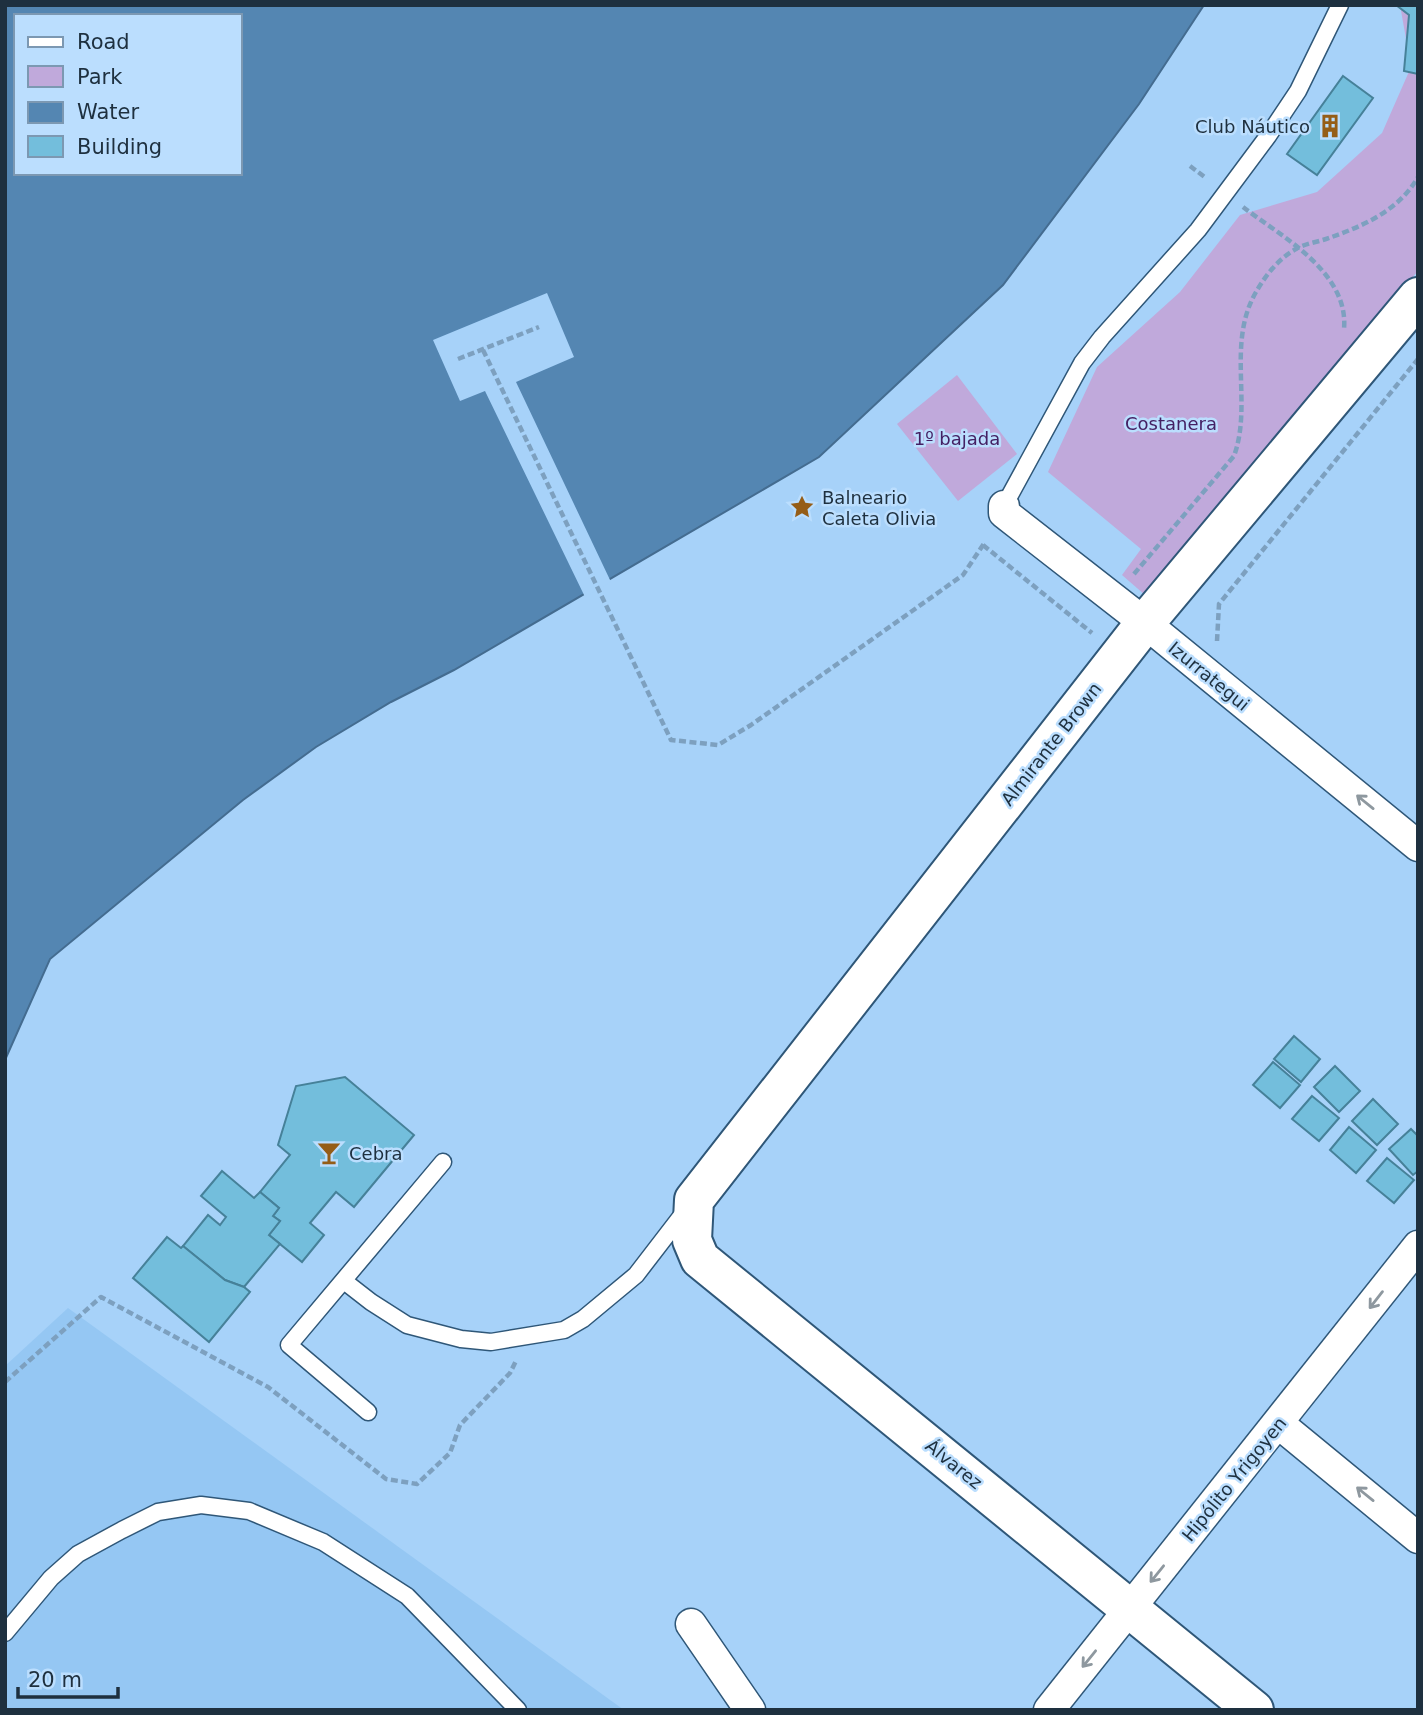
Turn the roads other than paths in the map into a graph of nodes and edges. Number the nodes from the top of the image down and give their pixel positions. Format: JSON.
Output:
{"nodes":[{"id":1,"x":1340,"y":5,"type":"edge"},
{"id":2,"x":1418,"y":297,"type":"edge"},
{"id":3,"x":1004,"y":510,"type":"joint"},
{"id":4,"x":1145,"y":623,"type":"junction"},
{"id":5,"x":1418,"y":846,"type":"edge"},
{"id":6,"x":443,"y":1162,"type":"dead end"},
{"id":7,"x":694,"y":1200,"type":"junction"},
{"id":8,"x":1418,"y":1246,"type":"edge"},
{"id":9,"x":344,"y":1281,"type":"junction"},
{"id":10,"x":368,"y":1412,"type":"dead end"},
{"id":11,"x":1278,"y":1423,"type":"junction"},
{"id":12,"x":1418,"y":1538,"type":"edge"},
{"id":13,"x":1130,"y":1607,"type":"junction"},
{"id":14,"x":691,"y":1624,"type":"dead end"},
{"id":15,"x":5,"y":1633,"type":"edge"},
{"id":16,"x":518,"y":1710,"type":"edge"},
{"id":17,"x":750,"y":1710,"type":"edge"},
{"id":18,"x":1049,"y":1710,"type":"edge"},
{"id":19,"x":1254,"y":1710,"type":"edge"}],
"edges":[{"from":1,"to":3,"type":"lane"},
{"from":2,"to":4,"type":"street","name":"Almirante Brown"},
{"from":3,"to":4,"type":"street","name":"Izurrategui"},
{"from":5,"to":4,"type":"street","name":"Izurrategui","one_way":true},
{"from":4,"to":7,"type":"street","name":"Almirante Brown"},
{"from":6,"to":9,"type":"lane"},
{"from":7,"to":9,"type":"lane"},
{"from":7,"to":13,"type":"street","name":"Álvarez"},
{"from":8,"to":11,"type":"street","name":"Hipólito Yrigoyen","one_way":true},
{"from":9,"to":10,"type":"lane"},
{"from":12,"to":11,"type":"street","one_way":true},
{"from":11,"to":13,"type":"street","name":"Hipólito Yrigoyen","one_way":true},
{"from":13,"to":18,"type":"street","name":"Hipólito Yrigoyen","one_way":true},
{"from":13,"to":19,"type":"street","name":"Álvarez"},
{"from":14,"to":17,"type":"street"},
{"from":15,"to":16,"type":"lane"}]}
